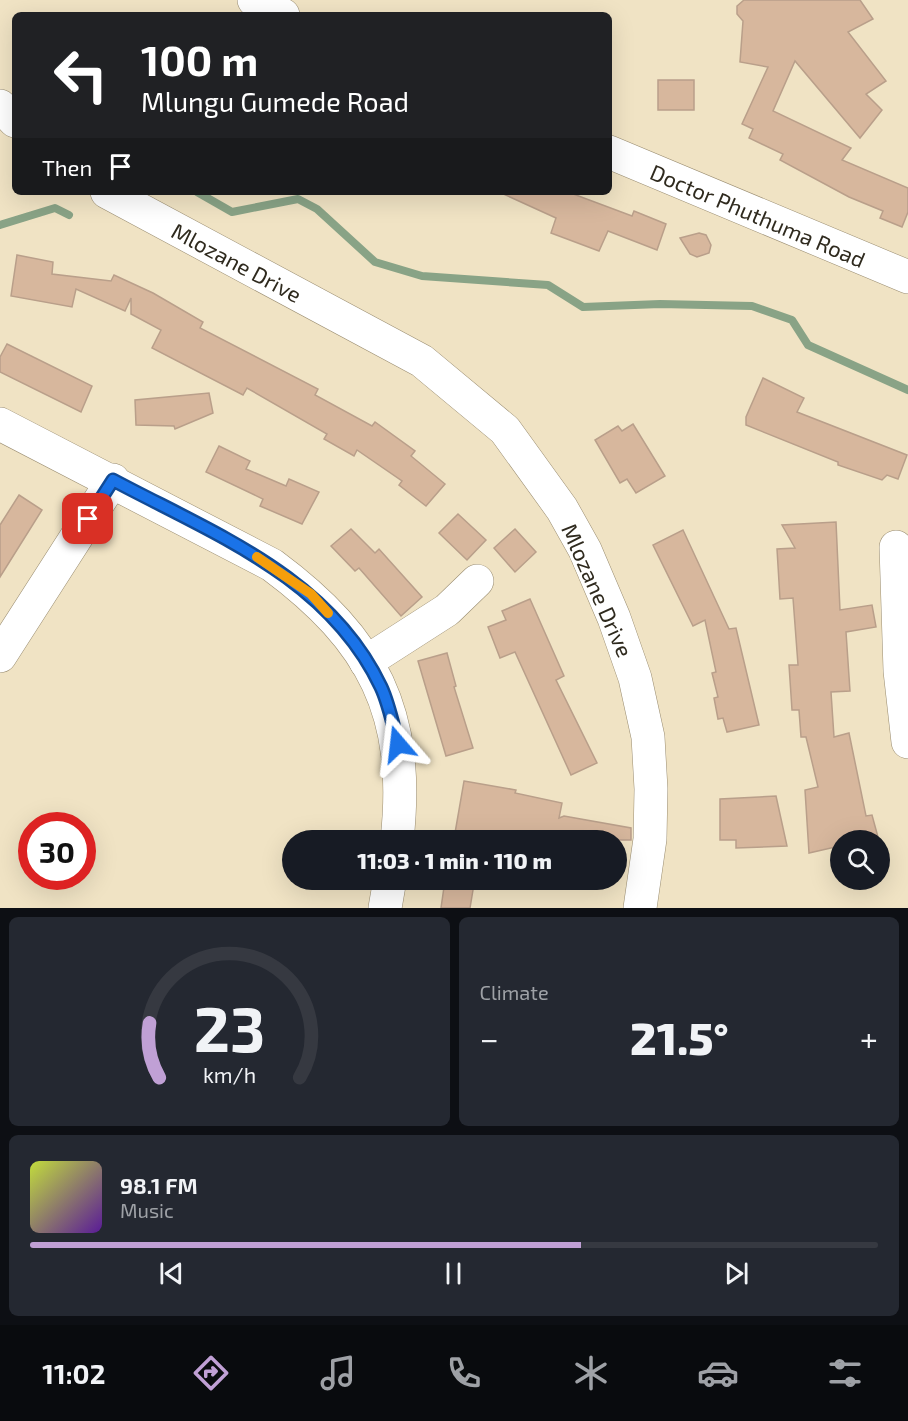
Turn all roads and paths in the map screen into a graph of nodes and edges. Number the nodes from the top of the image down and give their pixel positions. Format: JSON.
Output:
{"nodes":[{"id":1,"x":254,"y":0,"type":"edge"},
{"id":2,"x":277,"y":12,"type":"edge"},
{"id":3,"x":0,"y":106,"type":"edge"},
{"id":4,"x":12,"y":118,"type":"edge"},
{"id":5,"x":612,"y":153,"type":"edge"},
{"id":6,"x":113,"y":195,"type":"edge"},
{"id":7,"x":908,"y":277,"type":"edge"},
{"id":8,"x":0,"y":424,"type":"edge"},
{"id":9,"x":113,"y":480,"type":"junction"},
{"id":10,"x":896,"y":548,"type":"dead end"},
{"id":11,"x":477,"y":581,"type":"dead end"},
{"id":12,"x":0,"y":656,"type":"edge"},
{"id":13,"x":366,"y":662,"type":"junction"},
{"id":14,"x":908,"y":742,"type":"edge"},
{"id":15,"x":398,"y":830,"type":"edge"},
{"id":16,"x":388,"y":890,"type":"edge"},
{"id":17,"x":385,"y":908,"type":"edge"},
{"id":18,"x":640,"y":908,"type":"edge"}],
"edges":[{"from":1,"to":2,"type":"street"},
{"from":3,"to":4,"type":"street"},
{"from":5,"to":7,"type":"street","name":"Doctor Phuthuma Road"},
{"from":6,"to":18,"type":"street","name":"Mlozane Drive"},
{"from":8,"to":9,"type":"street"},
{"from":9,"to":12,"type":"street"},
{"from":9,"to":13,"type":"street"},
{"from":10,"to":14,"type":"street"},
{"from":11,"to":13,"type":"street"},
{"from":13,"to":15,"type":"street"},
{"from":16,"to":17,"type":"street"}]}
